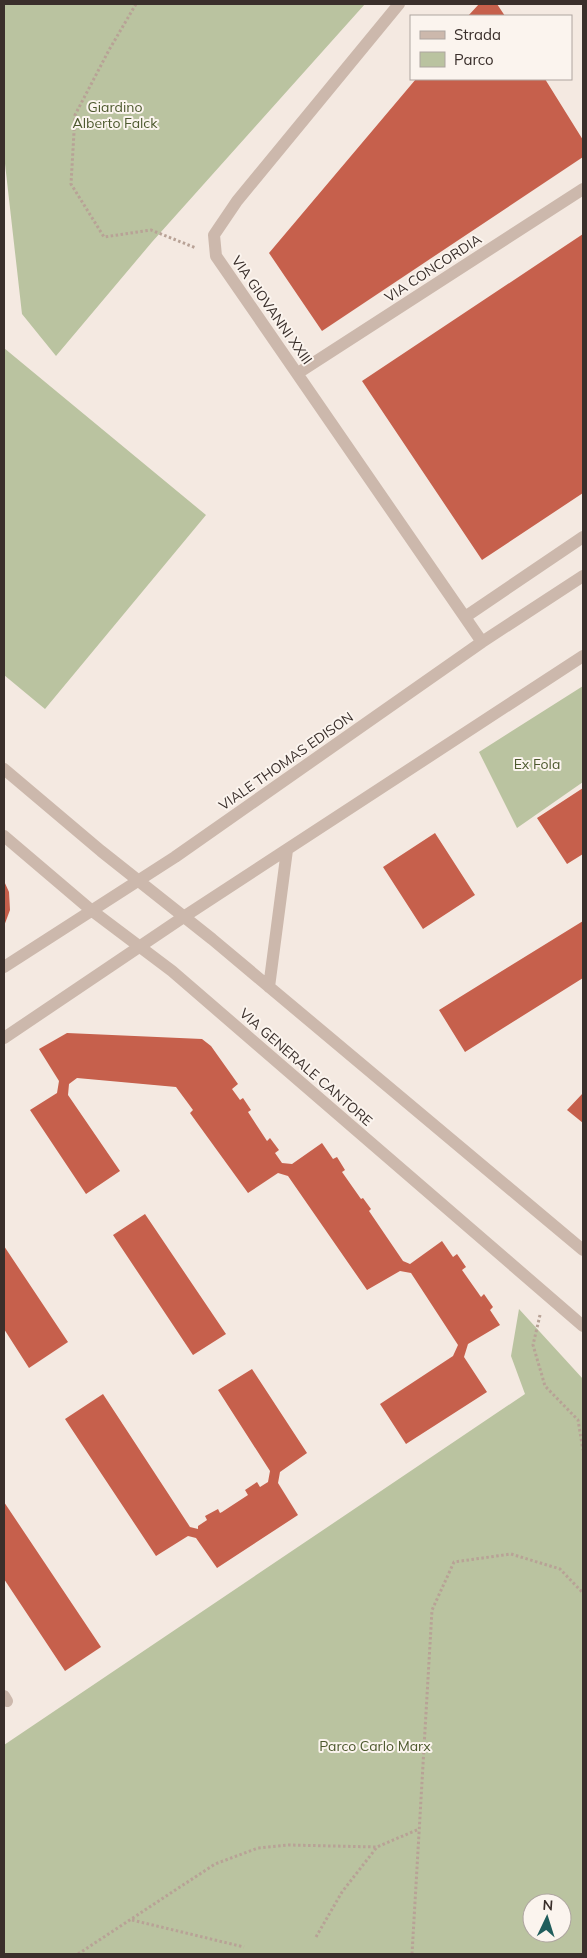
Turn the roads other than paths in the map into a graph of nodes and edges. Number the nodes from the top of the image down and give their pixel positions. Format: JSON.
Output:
{"nodes":[{"id":1,"x":399,"y":4,"type":"edge"},
{"id":2,"x":583,"y":189,"type":"edge"},
{"id":3,"x":298,"y":373,"type":"junction"},
{"id":4,"x":583,"y":537,"type":"edge"},
{"id":5,"x":583,"y":576,"type":"edge"},
{"id":6,"x":465,"y":617,"type":"junction"},
{"id":7,"x":482,"y":642,"type":"junction"},
{"id":8,"x":583,"y":656,"type":"edge"},
{"id":9,"x":4,"y":769,"type":"edge"},
{"id":10,"x":4,"y":836,"type":"edge"},
{"id":11,"x":287,"y":850,"type":"junction"},
{"id":12,"x":139,"y":880,"type":"junction"},
{"id":13,"x":91,"y":910,"type":"junction"},
{"id":14,"x":184,"y":916,"type":"junction"},
{"id":15,"x":142,"y":947,"type":"junction"},
{"id":16,"x":4,"y":967,"type":"edge"},
{"id":17,"x":269,"y":987,"type":"junction"},
{"id":18,"x":4,"y":1038,"type":"edge"},
{"id":19,"x":583,"y":1250,"type":"edge"},
{"id":20,"x":583,"y":1326,"type":"edge"}],
"edges":[{"from":1,"to":3,"type":"street","name":"VIA GIOVANNI XXIII"},
{"from":2,"to":3,"type":"street","name":"VIA CONCORDIA"},
{"from":3,"to":6,"type":"street","name":"VIA GIOVANNI XXIII"},
{"from":4,"to":6,"type":"street"},
{"from":5,"to":7,"type":"street","name":"VIALE THOMAS EDISON"},
{"from":6,"to":7,"type":"street","name":"VIA GIOVANNI XXIII"},
{"from":7,"to":12,"type":"street","name":"VIALE THOMAS EDISON"},
{"from":8,"to":11,"type":"street"},
{"from":9,"to":12,"type":"street"},
{"from":10,"to":13,"type":"street","name":"VIA GENERALE CANTORE"},
{"from":11,"to":14,"type":"street"},
{"from":11,"to":17,"type":"street"},
{"from":12,"to":13,"type":"street","name":"VIALE THOMAS EDISON"},
{"from":12,"to":14,"type":"street"},
{"from":13,"to":15,"type":"street","name":"VIA GENERALE CANTORE"},
{"from":13,"to":16,"type":"street","name":"VIALE THOMAS EDISON"},
{"from":14,"to":15,"type":"street"},
{"from":14,"to":17,"type":"street"},
{"from":15,"to":18,"type":"street"},
{"from":15,"to":20,"type":"street","name":"VIA GENERALE CANTORE"},
{"from":17,"to":19,"type":"street"}]}
